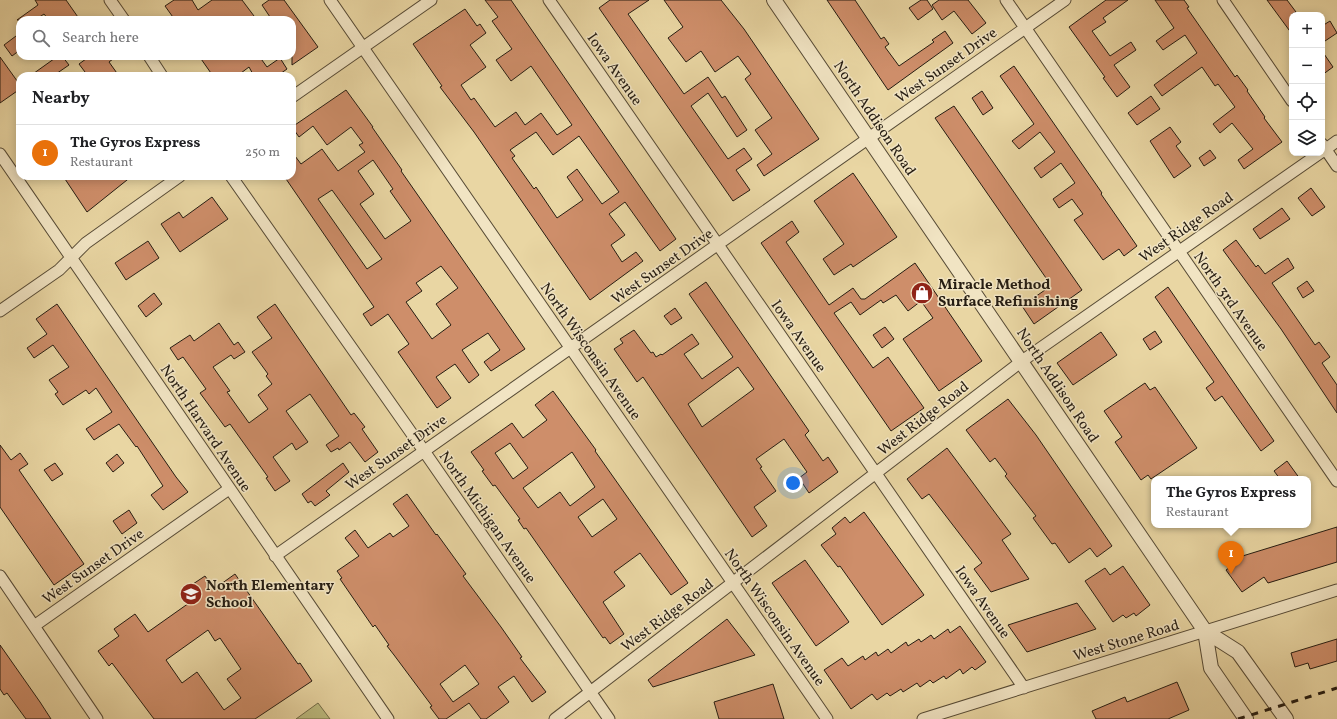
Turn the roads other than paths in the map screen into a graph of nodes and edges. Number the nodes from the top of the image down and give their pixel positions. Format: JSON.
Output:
{"nodes":[{"id":1,"x":110,"y":0,"type":"edge"},
{"id":2,"x":330,"y":0,"type":"edge"},
{"id":3,"x":431,"y":0,"type":"edge"},
{"id":4,"x":549,"y":0,"type":"edge"},
{"id":5,"x":774,"y":0,"type":"edge"},
{"id":6,"x":1006,"y":0,"type":"edge"},
{"id":7,"x":1064,"y":0,"type":"edge"},
{"id":8,"x":1223,"y":0,"type":"edge"},
{"id":9,"x":121,"y":16,"type":"edge"},
{"id":10,"x":1025,"y":28,"type":"junction"},
{"id":11,"x":363,"y":48,"type":"junction"},
{"id":12,"x":152,"y":60,"type":"edge"},
{"id":13,"x":159,"y":72,"type":"edge"},
{"id":14,"x":296,"y":94,"type":"edge"},
{"id":15,"x":1289,"y":96,"type":"edge"},
{"id":16,"x":868,"y":139,"type":"junction"},
{"id":17,"x":1337,"y":141,"type":"edge"},
{"id":18,"x":1325,"y":147,"type":"edge"},
{"id":19,"x":1325,"y":152,"type":"edge"},
{"id":20,"x":0,"y":154,"type":"edge"},
{"id":21,"x":1312,"y":156,"type":"edge"},
{"id":22,"x":1337,"y":166,"type":"edge"},
{"id":23,"x":16,"y":177,"type":"edge"},
{"id":24,"x":18,"y":180,"type":"edge"},
{"id":25,"x":174,"y":180,"type":"edge"},
{"id":26,"x":234,"y":180,"type":"edge"},
{"id":27,"x":718,"y":245,"type":"junction"},
{"id":28,"x":1178,"y":251,"type":"junction"},
{"id":29,"x":72,"y":258,"type":"junction"},
{"id":30,"x":0,"y":311,"type":"edge"},
{"id":31,"x":571,"y":348,"type":"junction"},
{"id":32,"x":1022,"y":361,"type":"junction"},
{"id":33,"x":424,"y":451,"type":"junction"},
{"id":34,"x":876,"y":474,"type":"junction"},
{"id":35,"x":1337,"y":481,"type":"edge"},
{"id":36,"x":229,"y":489,"type":"junction"},
{"id":37,"x":275,"y":556,"type":"junction"},
{"id":38,"x":0,"y":576,"type":"edge"},
{"id":39,"x":733,"y":583,"type":"junction"},
{"id":40,"x":1337,"y":590,"type":"edge"},
{"id":41,"x":34,"y":626,"type":"junction"},
{"id":42,"x":1205,"y":631,"type":"junction"},
{"id":43,"x":1024,"y":688,"type":"junction"},
{"id":44,"x":591,"y":692,"type":"junction"},
{"id":45,"x":97,"y":719,"type":"edge"},
{"id":46,"x":388,"y":719,"type":"edge"},
{"id":47,"x":555,"y":719,"type":"edge"},
{"id":48,"x":609,"y":719,"type":"edge"},
{"id":49,"x":827,"y":719,"type":"edge"},
{"id":50,"x":923,"y":719,"type":"edge"},
{"id":51,"x":1246,"y":719,"type":"edge"},
{"id":52,"x":1286,"y":719,"type":"edge"}],
"edges":[{"from":1,"to":9,"type":"street"},
{"from":2,"to":11,"type":"street","name":"North Wisconsin Avenue"},
{"from":3,"to":11,"type":"street"},
{"from":4,"to":27,"type":"street","name":"Iowa Avenue"},
{"from":5,"to":16,"type":"street","name":"North Addison Road"},
{"from":6,"to":10,"type":"street","name":"North 3rd Avenue"},
{"from":7,"to":10,"type":"street","name":"West Sunset Drive"},
{"from":8,"to":15,"type":"street"},
{"from":10,"to":16,"type":"street","name":"West Sunset Drive"},
{"from":10,"to":28,"type":"street","name":"North 3rd Avenue"},
{"from":11,"to":14,"type":"street"},
{"from":11,"to":31,"type":"street","name":"North Wisconsin Avenue"},
{"from":12,"to":13,"type":"street"},
{"from":16,"to":27,"type":"street","name":"West Sunset Drive"},
{"from":16,"to":32,"type":"street","name":"North Addison Road"},
{"from":17,"to":18,"type":"street","name":"West Ridge Road"},
{"from":19,"to":22,"type":"street"},
{"from":20,"to":23,"type":"street","name":"North Harvard Avenue"},
{"from":21,"to":28,"type":"street","name":"West Ridge Road"},
{"from":24,"to":29,"type":"street","name":"North Harvard Avenue"},
{"from":25,"to":29,"type":"street"},
{"from":26,"to":33,"type":"street","name":"North Michigan Avenue"},
{"from":27,"to":31,"type":"street","name":"West Sunset Drive"},
{"from":27,"to":34,"type":"street","name":"Iowa Avenue"},
{"from":28,"to":32,"type":"street","name":"West Ridge Road"},
{"from":28,"to":35,"type":"street","name":"North 3rd Avenue"},
{"from":29,"to":30,"type":"street"},
{"from":29,"to":36,"type":"street","name":"North Harvard Avenue"},
{"from":31,"to":33,"type":"street","name":"West Sunset Drive"},
{"from":31,"to":39,"type":"street","name":"North Wisconsin Avenue"},
{"from":32,"to":34,"type":"street","name":"West Ridge Road"},
{"from":32,"to":42,"type":"street","name":"North Addison Road"},
{"from":33,"to":37,"type":"street","name":"West Sunset Drive"},
{"from":33,"to":44,"type":"street","name":"North Michigan Avenue"},
{"from":34,"to":39,"type":"street","name":"West Ridge Road"},
{"from":34,"to":43,"type":"street","name":"Iowa Avenue"},
{"from":36,"to":37,"type":"street","name":"North Harvard Avenue"},
{"from":36,"to":41,"type":"street","name":"West Sunset Drive"},
{"from":37,"to":46,"type":"street","name":"North Harvard Avenue"},
{"from":38,"to":41,"type":"street"},
{"from":39,"to":44,"type":"street","name":"West Ridge Road"},
{"from":39,"to":49,"type":"street","name":"North Wisconsin Avenue"},
{"from":40,"to":42,"type":"street","name":"West Stone Road"},
{"from":41,"to":45,"type":"street"},
{"from":42,"to":43,"type":"street","name":"West Stone Road"},
{"from":42,"to":51,"type":"street","name":"North Addison Road"},
{"from":42,"to":52,"type":"street","name":"North Addison Road"},
{"from":43,"to":50,"type":"street","name":"West Stone Road"},
{"from":44,"to":47,"type":"street","name":"West Ridge Road"},
{"from":44,"to":48,"type":"street","name":"North Michigan Avenue"}]}
